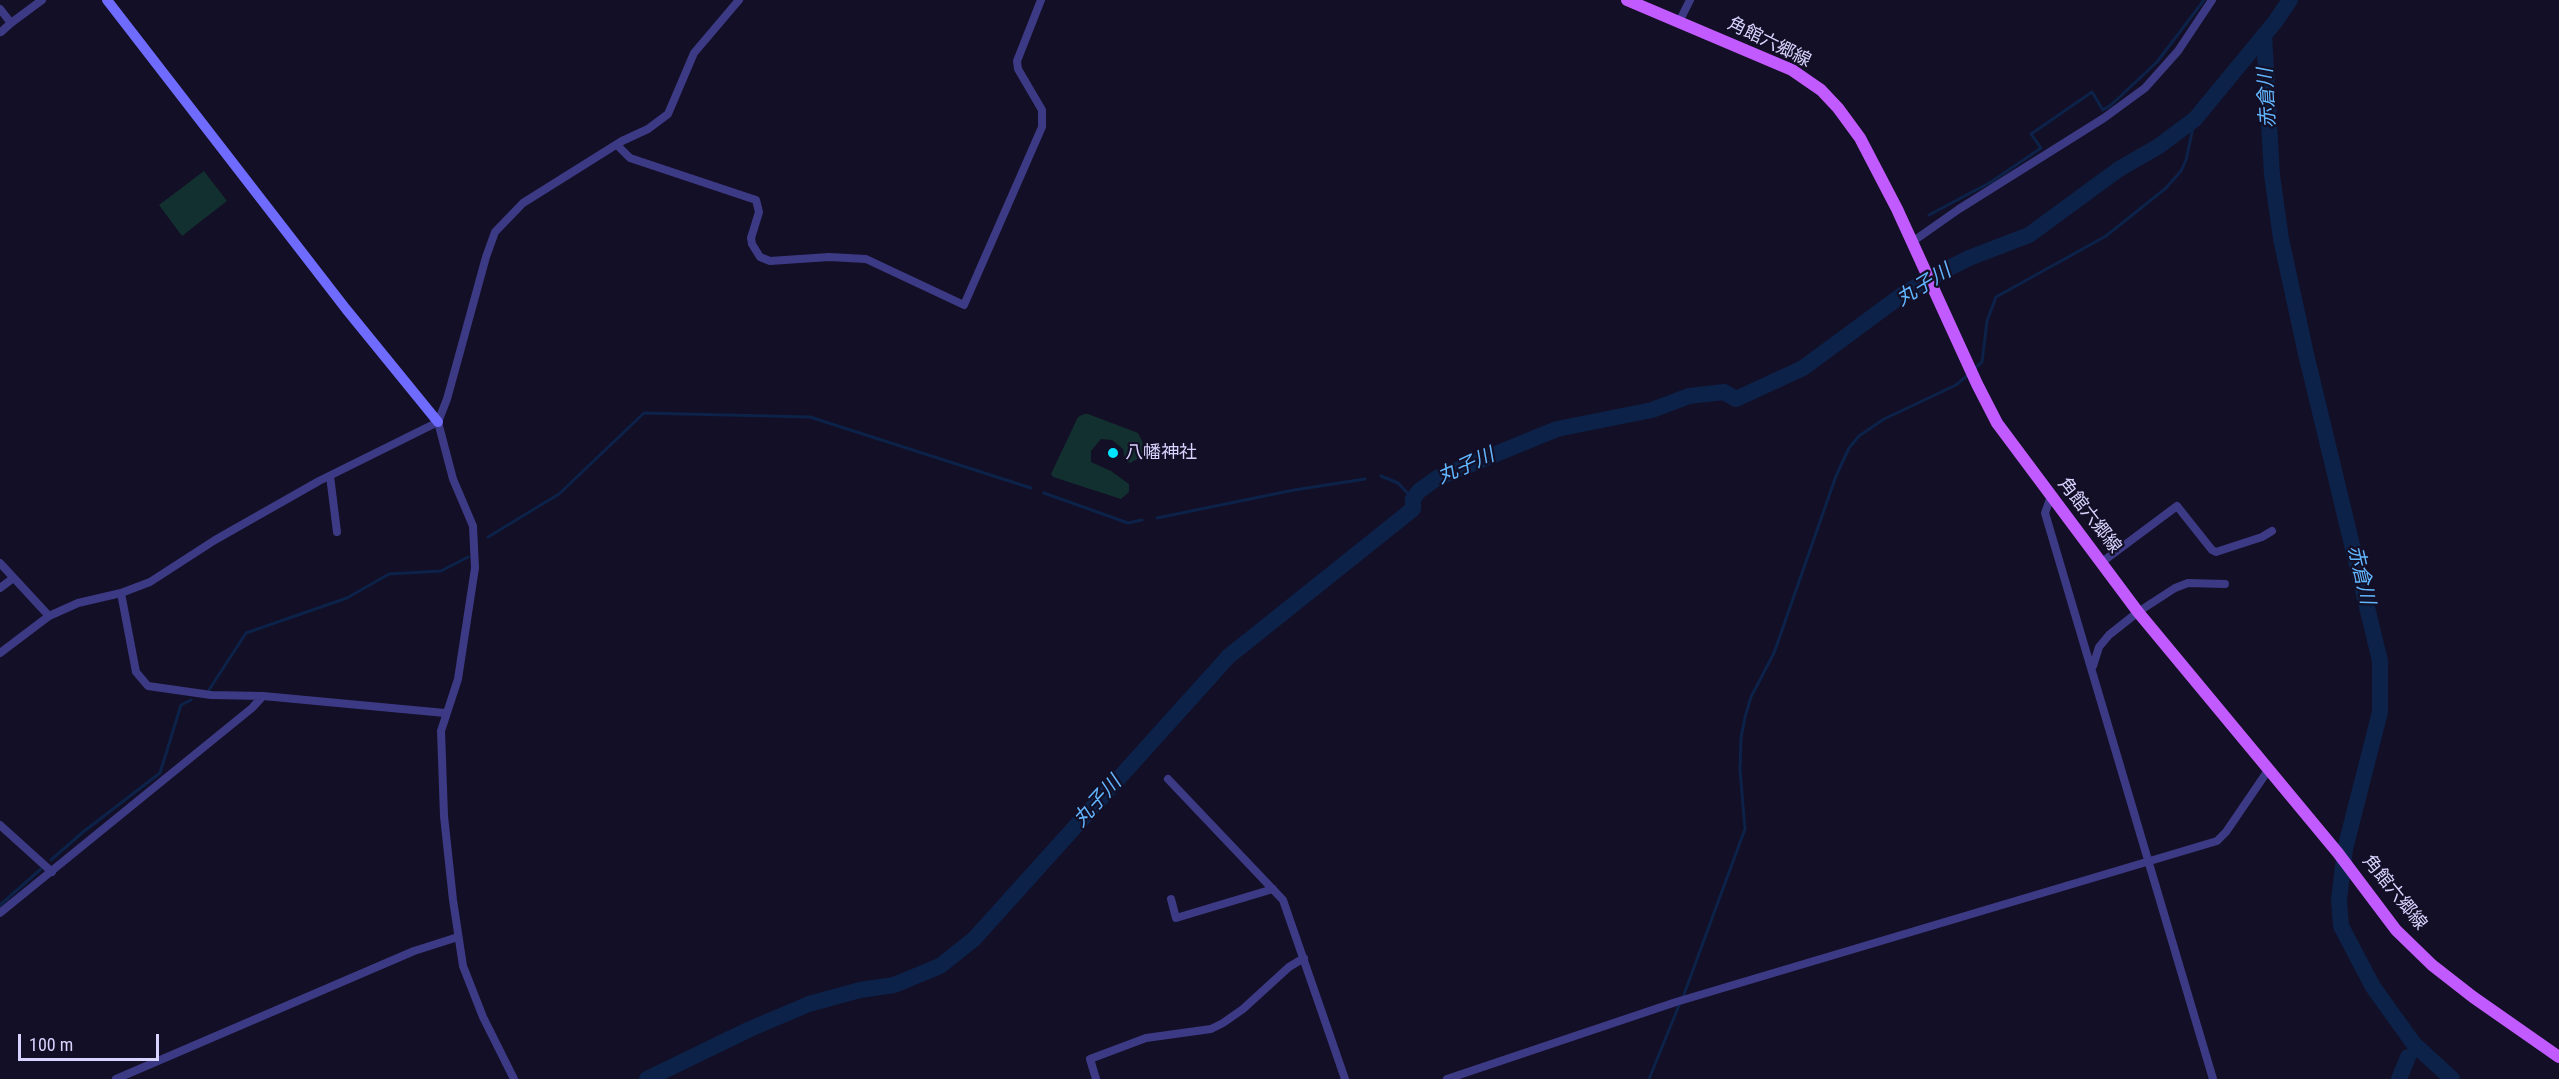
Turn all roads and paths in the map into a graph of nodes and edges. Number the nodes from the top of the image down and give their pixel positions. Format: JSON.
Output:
{"nodes":[{"id":1,"x":42,"y":0,"type":"edge"},
{"id":2,"x":107,"y":0,"type":"edge"},
{"id":3,"x":739,"y":0,"type":"edge"},
{"id":4,"x":1041,"y":0,"type":"edge"},
{"id":5,"x":1627,"y":0,"type":"edge"},
{"id":6,"x":1690,"y":0,"type":"edge"},
{"id":7,"x":2212,"y":0,"type":"edge"},
{"id":8,"x":0,"y":9,"type":"edge"},
{"id":9,"x":1679,"y":22,"type":"junction"},
{"id":10,"x":11,"y":23,"type":"junction"},
{"id":11,"x":1,"y":32,"type":"edge"},
{"id":12,"x":617,"y":145,"type":"junction"},
{"id":13,"x":1912,"y":242,"type":"junction"},
{"id":14,"x":438,"y":422,"type":"junction"},
{"id":15,"x":330,"y":476,"type":"junction"},
{"id":16,"x":2051,"y":496,"type":"junction"},
{"id":17,"x":2272,"y":531,"type":"dead end"},
{"id":18,"x":337,"y":532,"type":"dead end"},
{"id":19,"x":2102,"y":562,"type":"junction"},
{"id":20,"x":0,"y":563,"type":"edge"},
{"id":21,"x":12,"y":579,"type":"junction"},
{"id":22,"x":2225,"y":584,"type":"dead end"},
{"id":23,"x":0,"y":588,"type":"edge"},
{"id":24,"x":121,"y":593,"type":"junction"},
{"id":25,"x":2138,"y":612,"type":"junction"},
{"id":26,"x":49,"y":616,"type":"junction"},
{"id":27,"x":0,"y":653,"type":"edge"},
{"id":28,"x":2092,"y":669,"type":"junction"},
{"id":29,"x":263,"y":696,"type":"junction"},
{"id":30,"x":445,"y":713,"type":"junction"},
{"id":31,"x":2269,"y":770,"type":"junction"},
{"id":32,"x":1168,"y":780,"type":"dead end"},
{"id":33,"x":0,"y":825,"type":"edge"},
{"id":34,"x":2149,"y":861,"type":"junction"},
{"id":35,"x":52,"y":872,"type":"junction"},
{"id":36,"x":1273,"y":889,"type":"junction"},
{"id":37,"x":1171,"y":899,"type":"dead end"},
{"id":38,"x":0,"y":913,"type":"edge"},
{"id":39,"x":458,"y":937,"type":"junction"},
{"id":40,"x":1304,"y":958,"type":"junction"},
{"id":41,"x":2559,"y":1057,"type":"edge"},
{"id":42,"x":116,"y":1079,"type":"edge"},
{"id":43,"x":514,"y":1079,"type":"edge"},
{"id":44,"x":1096,"y":1079,"type":"edge"},
{"id":45,"x":1345,"y":1079,"type":"edge"},
{"id":46,"x":1447,"y":1079,"type":"edge"},
{"id":47,"x":2213,"y":1079,"type":"edge"}],
"edges":[{"from":1,"to":10,"type":"street"},
{"from":2,"to":14,"type":"street"},
{"from":3,"to":12,"type":"street"},
{"from":4,"to":12,"type":"street"},
{"from":5,"to":9,"type":"main road","name":"角館六郷線"},
{"from":6,"to":9,"type":"street"},
{"from":7,"to":13,"type":"street"},
{"from":8,"to":10,"type":"street"},
{"from":9,"to":13,"type":"main road","name":"角館六郷線"},
{"from":10,"to":11,"type":"street"},
{"from":12,"to":14,"type":"street"},
{"from":13,"to":16,"type":"main road","name":"角館六郷線"},
{"from":14,"to":15,"type":"street"},
{"from":14,"to":30,"type":"street"},
{"from":15,"to":18,"type":"street"},
{"from":15,"to":24,"type":"street"},
{"from":16,"to":19,"type":"main road","name":"角館六郷線"},
{"from":16,"to":28,"type":"street"},
{"from":17,"to":19,"type":"street"},
{"from":19,"to":25,"type":"main road","name":"角館六郷線"},
{"from":20,"to":21,"type":"street"},
{"from":21,"to":23,"type":"street"},
{"from":21,"to":26,"type":"street"},
{"from":22,"to":25,"type":"street"},
{"from":24,"to":26,"type":"street"},
{"from":24,"to":29,"type":"street"},
{"from":25,"to":28,"type":"street"},
{"from":25,"to":31,"type":"main road","name":"角館六郷線"},
{"from":26,"to":27,"type":"street"},
{"from":28,"to":34,"type":"street"},
{"from":29,"to":30,"type":"street"},
{"from":29,"to":35,"type":"street"},
{"from":30,"to":39,"type":"street"},
{"from":31,"to":34,"type":"street"},
{"from":31,"to":41,"type":"main road","name":"角館六郷線"},
{"from":32,"to":36,"type":"street"},
{"from":33,"to":35,"type":"street"},
{"from":34,"to":46,"type":"street"},
{"from":34,"to":47,"type":"street"},
{"from":35,"to":38,"type":"street"},
{"from":36,"to":37,"type":"street"},
{"from":36,"to":40,"type":"street"},
{"from":39,"to":42,"type":"street"},
{"from":39,"to":43,"type":"street"},
{"from":40,"to":44,"type":"street"},
{"from":40,"to":45,"type":"street"}]}
